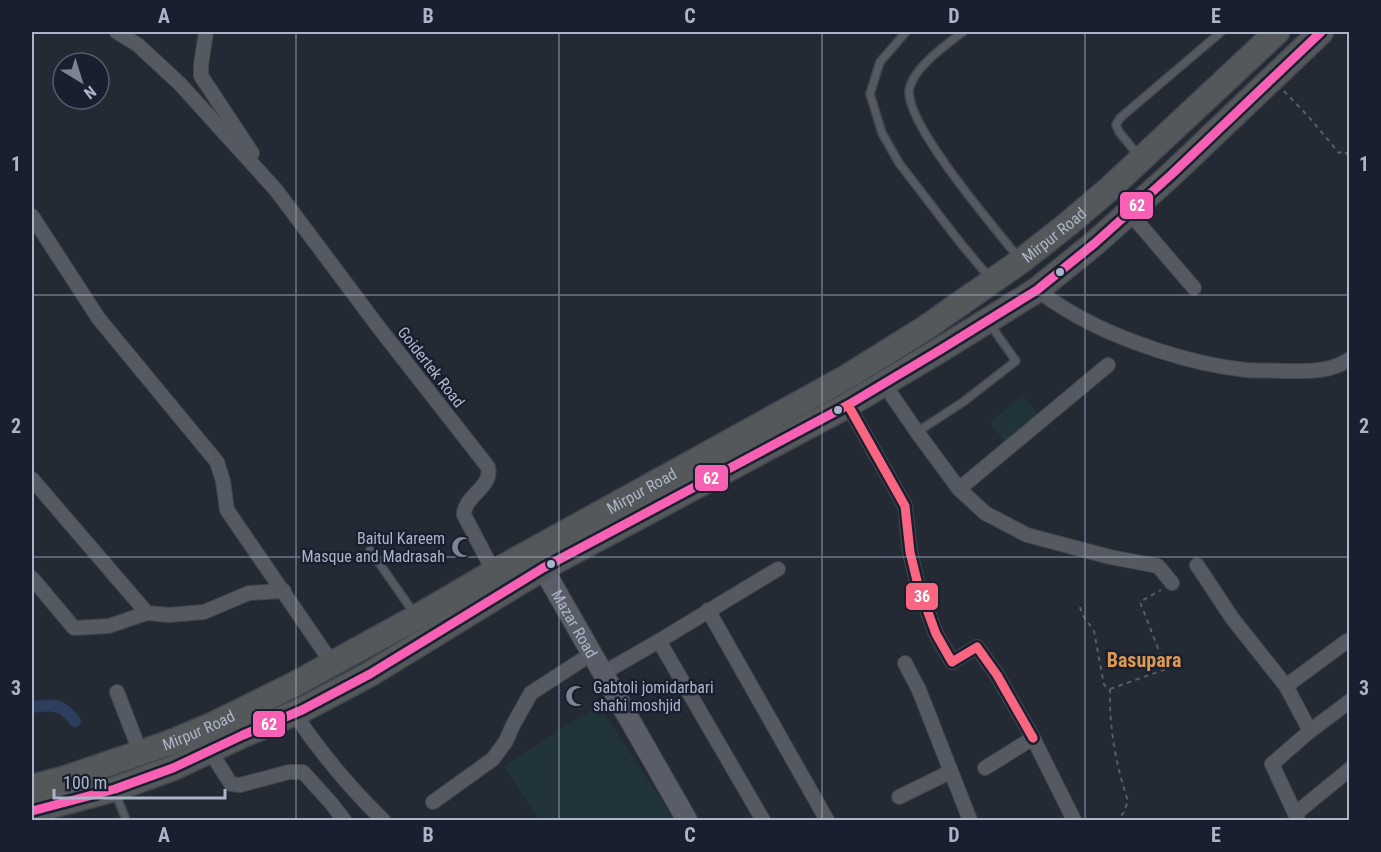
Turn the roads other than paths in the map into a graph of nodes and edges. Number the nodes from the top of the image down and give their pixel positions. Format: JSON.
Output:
{"nodes":[{"id":1,"x":117,"y":32,"type":"edge"},
{"id":2,"x":206,"y":32,"type":"edge"},
{"id":3,"x":906,"y":32,"type":"edge"},
{"id":4,"x":963,"y":32,"type":"edge"},
{"id":5,"x":1221,"y":32,"type":"edge"},
{"id":6,"x":1276,"y":32,"type":"edge"},
{"id":7,"x":1322,"y":32,"type":"edge"},
{"id":8,"x":1141,"y":158,"type":"junction"},
{"id":9,"x":276,"y":190,"type":"junction"},
{"id":10,"x":1130,"y":212,"type":"junction"},
{"id":11,"x":32,"y":216,"type":"edge"},
{"id":12,"x":1021,"y":261,"type":"junction"},
{"id":13,"x":993,"y":281,"type":"junction"},
{"id":14,"x":1194,"y":288,"type":"dead end"},
{"id":15,"x":1037,"y":290,"type":"junction"},
{"id":16,"x":987,"y":321,"type":"junction"},
{"id":17,"x":1350,"y":359,"type":"edge"},
{"id":18,"x":1108,"y":365,"type":"dead end"},
{"id":19,"x":884,"y":384,"type":"junction"},
{"id":20,"x":848,"y":405,"type":"junction"},
{"id":21,"x":916,"y":432,"type":"junction"},
{"id":22,"x":32,"y":479,"type":"edge"},
{"id":23,"x":959,"y":489,"type":"junction"},
{"id":24,"x":370,"y":550,"type":"dead end"},
{"id":25,"x":532,"y":564,"type":"junction"},
{"id":26,"x":1197,"y":565,"type":"dead end"},
{"id":27,"x":778,"y":569,"type":"dead end"},
{"id":28,"x":494,"y":572,"type":"junction"},
{"id":29,"x":32,"y":578,"type":"edge"},
{"id":30,"x":1172,"y":583,"type":"road end"},
{"id":31,"x":284,"y":591,"type":"junction"},
{"id":32,"x":708,"y":610,"type":"junction"},
{"id":33,"x":147,"y":613,"type":"junction"},
{"id":34,"x":417,"y":617,"type":"junction"},
{"id":35,"x":659,"y":641,"type":"junction"},
{"id":36,"x":1347,"y":641,"type":"dead end"},
{"id":37,"x":582,"y":660,"type":"junction"},
{"id":38,"x":332,"y":663,"type":"junction"},
{"id":39,"x":905,"y":663,"type":"dead end"},
{"id":40,"x":603,"y":673,"type":"junction"},
{"id":41,"x":1286,"y":686,"type":"junction"},
{"id":42,"x":117,"y":692,"type":"dead end"},
{"id":43,"x":1350,"y":701,"type":"edge"},
{"id":44,"x":294,"y":713,"type":"junction"},
{"id":45,"x":1310,"y":731,"type":"junction"},
{"id":46,"x":1033,"y":738,"type":"junction"},
{"id":47,"x":210,"y":751,"type":"junction"},
{"id":48,"x":141,"y":754,"type":"junction"},
{"id":49,"x":985,"y":768,"type":"dead end"},
{"id":50,"x":1350,"y":769,"type":"edge"},
{"id":51,"x":950,"y":772,"type":"junction"},
{"id":52,"x":32,"y":787,"type":"edge"},
{"id":53,"x":114,"y":789,"type":"junction"},
{"id":54,"x":898,"y":797,"type":"dead end"},
{"id":55,"x":434,"y":801,"type":"dead end"},
{"id":56,"x":32,"y":811,"type":"edge"},
{"id":57,"x":1297,"y":817,"type":"edge"},
{"id":58,"x":126,"y":820,"type":"edge"},
{"id":59,"x":344,"y":820,"type":"edge"},
{"id":60,"x":383,"y":820,"type":"edge"},
{"id":61,"x":674,"y":820,"type":"edge"},
{"id":62,"x":687,"y":820,"type":"edge"},
{"id":63,"x":763,"y":820,"type":"edge"},
{"id":64,"x":827,"y":820,"type":"edge"},
{"id":65,"x":970,"y":820,"type":"edge"},
{"id":66,"x":1074,"y":820,"type":"edge"}],
"edges":[{"from":1,"to":9,"type":"street","name":"Goidertek Road"},
{"from":2,"to":9,"type":"street","name":"Goidertek Road"},
{"from":3,"to":13,"type":"lane"},
{"from":4,"to":12,"type":"lane"},
{"from":5,"to":8,"type":"lane"},
{"from":6,"to":8,"type":"highway","name":"Mirpur Road"},
{"from":7,"to":10,"type":"highway","name":"Mirpur Road"},
{"from":8,"to":12,"type":"highway","name":"Mirpur Road"},
{"from":9,"to":28,"type":"street","name":"Goidertek Road"},
{"from":10,"to":14,"type":"street"},
{"from":10,"to":15,"type":"highway","name":"Mirpur Road"},
{"from":11,"to":31,"type":"street"},
{"from":12,"to":13,"type":"highway","name":"Mirpur Road"},
{"from":13,"to":25,"type":"highway","name":"Mirpur Road"},
{"from":15,"to":16,"type":"highway","name":"Mirpur Road"},
{"from":15,"to":17,"type":"street"},
{"from":16,"to":19,"type":"highway","name":"Mirpur Road"},
{"from":16,"to":21,"type":"lane"},
{"from":18,"to":23,"type":"street"},
{"from":19,"to":20,"type":"highway","name":"Mirpur Road"},
{"from":19,"to":21,"type":"street"},
{"from":20,"to":25,"type":"highway","name":"Mirpur Road"},
{"from":20,"to":46,"type":"street"},
{"from":21,"to":23,"type":"street"},
{"from":22,"to":33,"type":"street"},
{"from":23,"to":30,"type":"street"},
{"from":24,"to":34,"type":"lane"},
{"from":25,"to":28,"type":"highway","name":"Mirpur Road"},
{"from":25,"to":37,"type":"main road","name":"Mazar Road"},
{"from":25,"to":40,"type":"main road","name":"Mazar Road"},
{"from":25,"to":44,"type":"highway","name":"Mirpur Road"},
{"from":26,"to":41,"type":"street"},
{"from":27,"to":32,"type":"street"},
{"from":28,"to":34,"type":"highway","name":"Mirpur Road"},
{"from":29,"to":33,"type":"street"},
{"from":31,"to":33,"type":"street"},
{"from":31,"to":38,"type":"street"},
{"from":32,"to":35,"type":"street"},
{"from":32,"to":64,"type":"street"},
{"from":34,"to":38,"type":"highway","name":"Mirpur Road"},
{"from":35,"to":40,"type":"street"},
{"from":35,"to":63,"type":"street"},
{"from":36,"to":41,"type":"street"},
{"from":37,"to":55,"type":"street"},
{"from":37,"to":61,"type":"main road","name":"Mazar Road"},
{"from":38,"to":48,"type":"highway","name":"Mirpur Road"},
{"from":39,"to":51,"type":"street"},
{"from":40,"to":62,"type":"main road","name":"Mazar Road"},
{"from":41,"to":45,"type":"street"},
{"from":42,"to":48,"type":"street"},
{"from":43,"to":45,"type":"street"},
{"from":44,"to":47,"type":"highway","name":"Mirpur Road"},
{"from":44,"to":60,"type":"street"},
{"from":45,"to":57,"type":"street"},
{"from":46,"to":49,"type":"street"},
{"from":46,"to":66,"type":"street"},
{"from":47,"to":53,"type":"highway","name":"Mirpur Road"},
{"from":47,"to":59,"type":"street"},
{"from":48,"to":52,"type":"highway","name":"Mirpur Road"},
{"from":50,"to":57,"type":"street"},
{"from":51,"to":54,"type":"street"},
{"from":51,"to":65,"type":"street"},
{"from":53,"to":56,"type":"highway","name":"Mirpur Road"},
{"from":53,"to":58,"type":"lane"}]}
